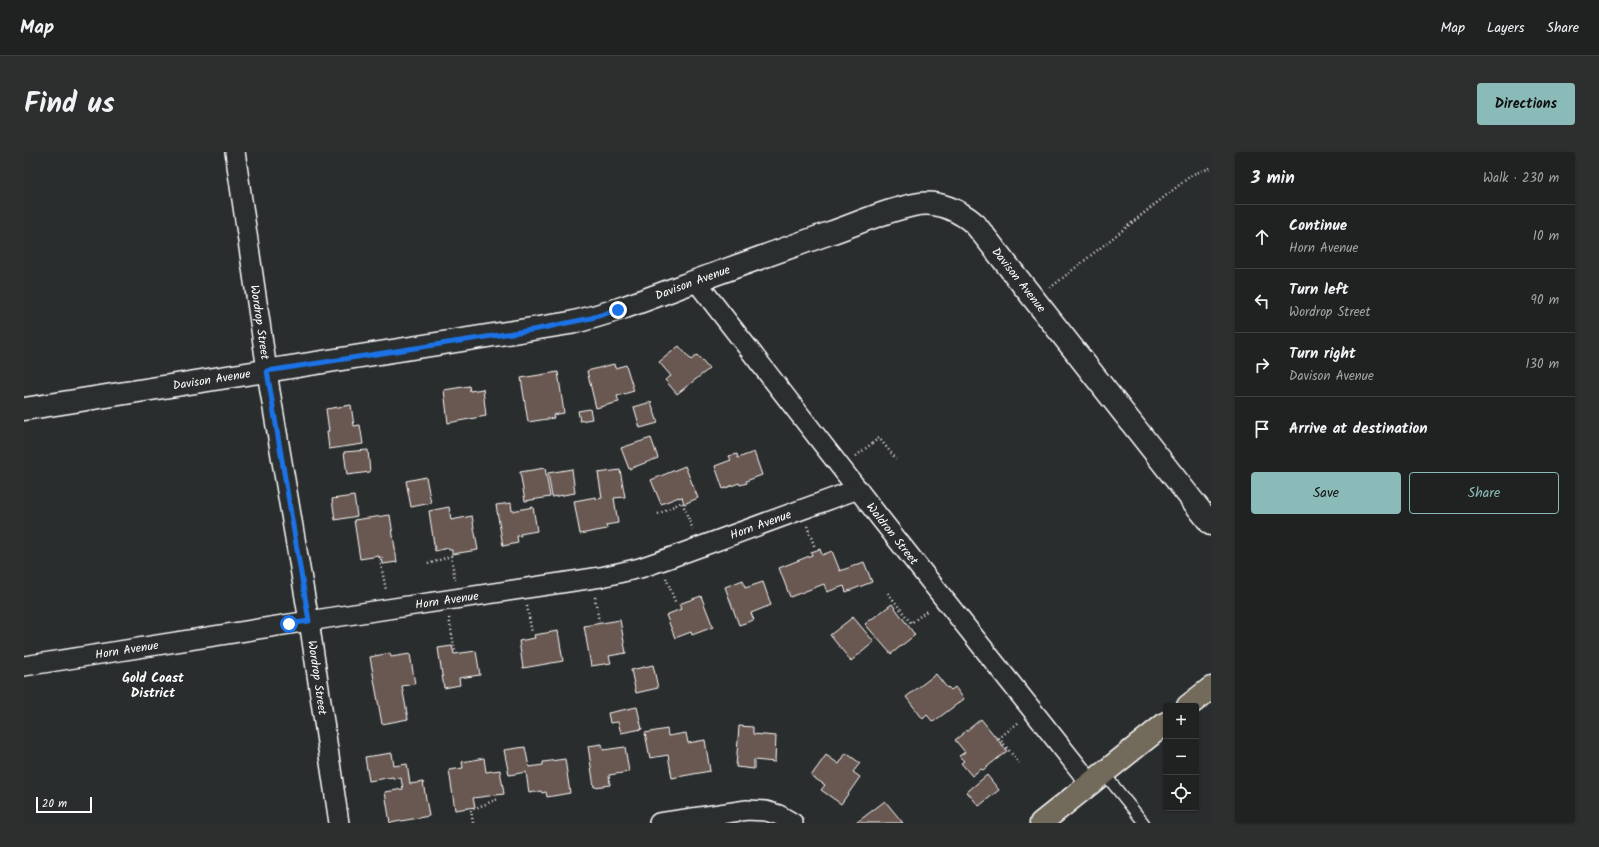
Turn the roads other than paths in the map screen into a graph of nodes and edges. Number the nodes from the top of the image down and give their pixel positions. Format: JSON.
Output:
{"nodes":[{"id":1,"x":235,"y":152,"type":"edge"},
{"id":2,"x":696,"y":281,"type":"junction"},
{"id":3,"x":267,"y":371,"type":"junction"},
{"id":4,"x":24,"y":409,"type":"edge"},
{"id":5,"x":858,"y":489,"type":"junction"},
{"id":6,"x":1211,"y":524,"type":"edge"},
{"id":7,"x":309,"y":621,"type":"junction"},
{"id":8,"x":24,"y":666,"type":"edge"},
{"id":9,"x":1211,"y":688,"type":"edge"},
{"id":10,"x":1192,"y":703,"type":"edge"},
{"id":11,"x":1163,"y":725,"type":"edge"},
{"id":12,"x":1097,"y":778,"type":"junction"},
{"id":13,"x":339,"y":823,"type":"edge"},
{"id":14,"x":659,"y":823,"type":"edge"},
{"id":15,"x":793,"y":823,"type":"edge"},
{"id":16,"x":1041,"y":823,"type":"edge"},
{"id":17,"x":1144,"y":823,"type":"edge"}],
"edges":[{"from":1,"to":3,"type":"street","name":"Wordrop Street"},
{"from":2,"to":3,"type":"street","name":"Davison Avenue"},
{"from":2,"to":5,"type":"street","name":"Waldron Street"},
{"from":2,"to":6,"type":"street","name":"Davison Avenue"},
{"from":3,"to":4,"type":"street","name":"Davison Avenue"},
{"from":3,"to":7,"type":"street","name":"Wordrop Street"},
{"from":5,"to":7,"type":"street","name":"Horn Avenue"},
{"from":5,"to":12,"type":"street","name":"Waldron Street"},
{"from":7,"to":8,"type":"street","name":"Horn Avenue"},
{"from":7,"to":13,"type":"street","name":"Wordrop Street"},
{"from":9,"to":10,"type":"main road"},
{"from":11,"to":12,"type":"main road"},
{"from":12,"to":16,"type":"main road"},
{"from":12,"to":17,"type":"lane"},
{"from":14,"to":15,"type":"street"}]}
